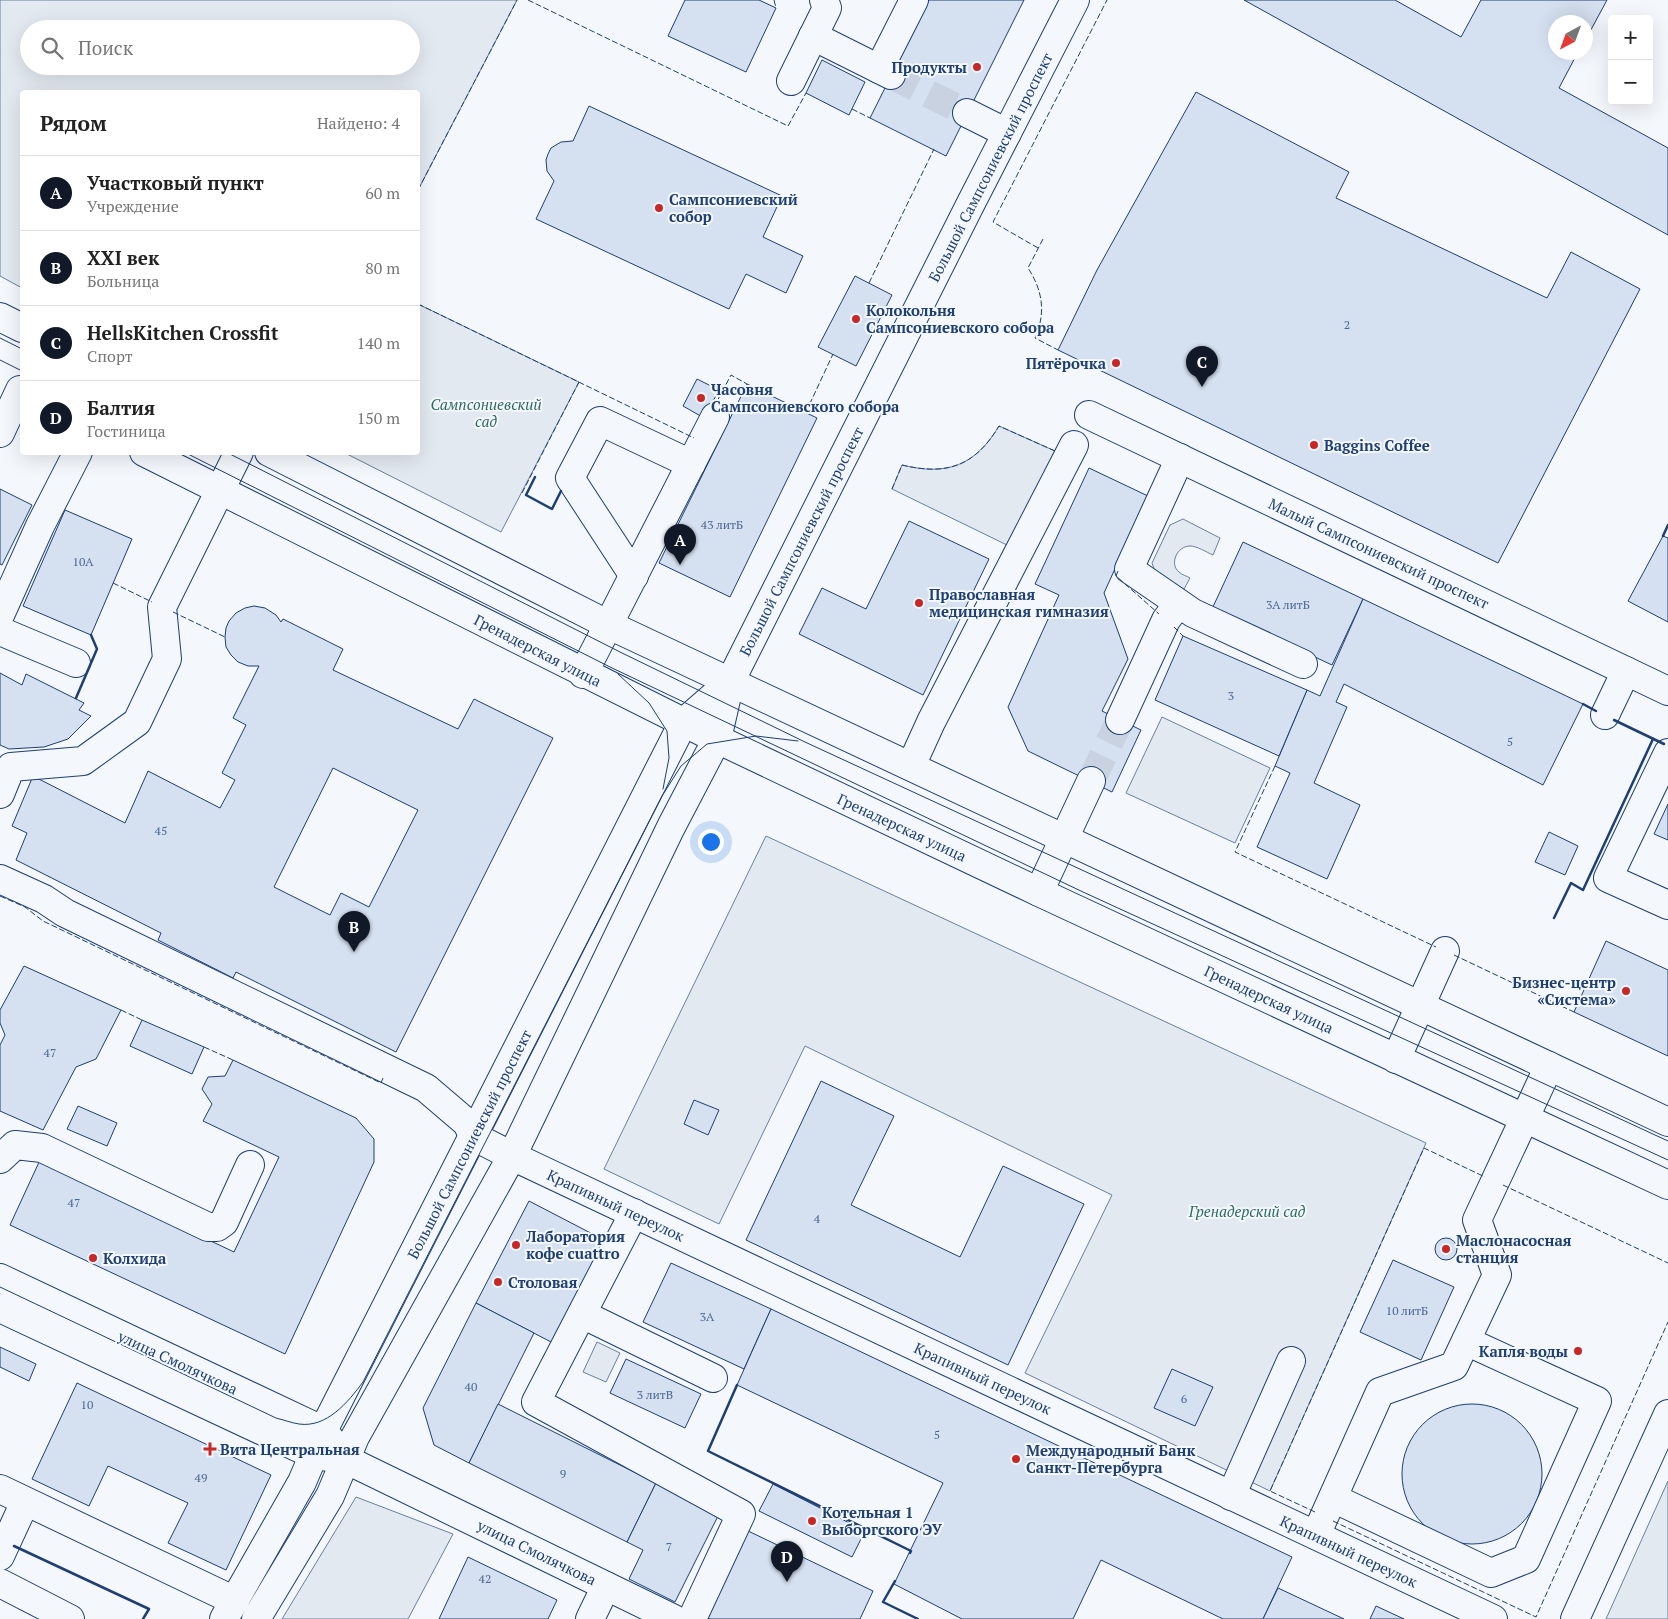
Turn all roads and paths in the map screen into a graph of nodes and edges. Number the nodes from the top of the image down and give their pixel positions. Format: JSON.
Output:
{"nodes":[{"id":1,"x":824,"y":0,"type":"edge"},
{"id":2,"x":914,"y":0,"type":"edge"},
{"id":3,"x":1076,"y":0,"type":"edge"},
{"id":4,"x":813,"y":36,"type":"junction"},
{"id":5,"x":791,"y":81,"type":"dead end"},
{"id":6,"x":967,"y":113,"type":"tunnel mouth"},
{"id":7,"x":1007,"y":133,"type":"junction"},
{"id":8,"x":0,"y":317,"type":"edge"},
{"id":9,"x":20,"y":327,"type":"edge"},
{"id":10,"x":14,"y":387,"type":"edge"},
{"id":11,"x":1089,"y":415,"type":"dead end"},
{"id":12,"x":715,"y":417,"type":"dead end"},
{"id":13,"x":0,"y":433,"type":"edge"},
{"id":14,"x":1074,"y":445,"type":"dead end"},
{"id":15,"x":76,"y":455,"type":"edge"},
{"id":16,"x":150,"y":455,"type":"edge"},
{"id":17,"x":238,"y":455,"type":"edge"},
{"id":18,"x":275,"y":455,"type":"edge"},
{"id":19,"x":1180,"y":458,"type":"junction"},
{"id":20,"x":692,"y":464,"type":"junction"},
{"id":21,"x":220,"y":491,"type":"junction"},
{"id":22,"x":634,"y":576,"type":"junction"},
{"id":23,"x":1178,"y":604,"type":"junction"},
{"id":24,"x":0,"y":615,"type":"edge"},
{"id":25,"x":609,"y":625,"type":"junction"},
{"id":26,"x":0,"y":631,"type":"edge"},
{"id":27,"x":76,"y":663,"type":"dead end"},
{"id":28,"x":1303,"y":664,"type":"dead end"},
{"id":29,"x":1626,"y":671,"type":"junction"},
{"id":30,"x":584,"y":674,"type":"junction"},
{"id":31,"x":730,"y":682,"type":"junction"},
{"id":32,"x":1668,"y":691,"type":"edge"},
{"id":33,"x":1605,"y":715,"type":"dead end"},
{"id":34,"x":1120,"y":720,"type":"tunnel mouth"},
{"id":35,"x":683,"y":723,"type":"junction"},
{"id":36,"x":717,"y":739,"type":"junction"},
{"id":37,"x":1668,"y":753,"type":"edge"},
{"id":38,"x":910,"y":766,"type":"junction"},
{"id":39,"x":1090,"y":782,"type":"tunnel mouth"},
{"id":40,"x":0,"y":794,"type":"edge"},
{"id":41,"x":1064,"y":838,"type":"junction"},
{"id":42,"x":0,"y":879,"type":"edge"},
{"id":43,"x":1039,"y":892,"type":"junction"},
{"id":44,"x":1668,"y":905,"type":"edge"},
{"id":45,"x":1445,"y":951,"type":"dead end"},
{"id":46,"x":1420,"y":1006,"type":"junction"},
{"id":47,"x":1396,"y":1059,"type":"junction"},
{"id":48,"x":1549,"y":1066,"type":"junction"},
{"id":49,"x":1524,"y":1118,"type":"junction"},
{"id":50,"x":1668,"y":1122,"type":"edge"},
{"id":51,"x":473,"y":1136,"type":"junction"},
{"id":52,"x":512,"y":1156,"type":"junction"},
{"id":53,"x":0,"y":1159,"type":"edge"},
{"id":54,"x":250,"y":1165,"type":"dead end"},
{"id":55,"x":1668,"y":1185,"type":"edge"},
{"id":56,"x":634,"y":1213,"type":"junction"},
{"id":57,"x":0,"y":1278,"type":"edge"},
{"id":58,"x":0,"y":1308,"type":"edge"},
{"id":59,"x":582,"y":1314,"type":"junction"},
{"id":60,"x":1466,"y":1341,"type":"junction"},
{"id":61,"x":1291,"y":1361,"type":"dead end"},
{"id":62,"x":713,"y":1378,"type":"dead end"},
{"id":63,"x":1668,"y":1414,"type":"edge"},
{"id":64,"x":319,"y":1443,"type":"junction"},
{"id":65,"x":346,"y":1459,"type":"junction"},
{"id":66,"x":0,"y":1489,"type":"edge"},
{"id":67,"x":1232,"y":1496,"type":"junction"},
{"id":68,"x":1333,"y":1498,"type":"junction"},
{"id":69,"x":25,"y":1502,"type":"junction"},
{"id":70,"x":1316,"y":1535,"type":"junction"},
{"id":71,"x":0,"y":1556,"type":"edge"},
{"id":72,"x":0,"y":1583,"type":"edge"},
{"id":73,"x":606,"y":1586,"type":"junction"},
{"id":74,"x":230,"y":1610,"type":"edge"},
{"id":75,"x":60,"y":1617,"type":"edge"},
{"id":76,"x":256,"y":1619,"type":"edge"},
{"id":77,"x":590,"y":1619,"type":"edge"},
{"id":78,"x":674,"y":1619,"type":"edge"},
{"id":79,"x":692,"y":1619,"type":"edge"},
{"id":80,"x":1493,"y":1619,"type":"edge"},
{"id":81,"x":1575,"y":1619,"type":"edge"}],
"edges":[{"from":1,"to":4,"type":"street"},
{"from":2,"to":4,"type":"street"},
{"from":3,"to":7,"type":"street","name":"Большой Сампсониевский проспект"},
{"from":4,"to":5,"type":"street"},
{"from":6,"to":7,"type":"street"},
{"from":7,"to":31,"type":"street","name":"Большой Сампсониевский проспект"},
{"from":8,"to":9,"type":"street"},
{"from":10,"to":13,"type":"street"},
{"from":11,"to":19,"type":"street","name":"Малый Сампсониевский проспект"},
{"from":12,"to":20,"type":"street"},
{"from":14,"to":38,"type":"street"},
{"from":15,"to":24,"type":"street"},
{"from":16,"to":21,"type":"street","name":"Гренадерская улица"},
{"from":17,"to":21,"type":"street"},
{"from":18,"to":25,"type":"street"},
{"from":19,"to":23,"type":"street"},
{"from":19,"to":29,"type":"street","name":"Малый Сампсониевский проспект"},
{"from":20,"to":22,"type":"street"},
{"from":20,"to":22,"type":"street"},
{"from":21,"to":30,"type":"street","name":"Гренадерская улица"},
{"from":21,"to":40,"type":"street"},
{"from":22,"to":25,"type":"street"},
{"from":23,"to":28,"type":"street"},
{"from":23,"to":34,"type":"street"},
{"from":25,"to":30,"type":"street"},
{"from":25,"to":31,"type":"street"},
{"from":26,"to":27,"type":"street"},
{"from":29,"to":32,"type":"street","name":"Малый Сампсониевский проспект"},
{"from":29,"to":33,"type":"street"},
{"from":30,"to":35,"type":"street","name":"Гренадерская улица"},
{"from":31,"to":35,"type":"street","name":"Большой Сампсониевский проспект"},
{"from":31,"to":36,"type":"street","name":"Большой Сампсониевский проспект"},
{"from":31,"to":38,"type":"street"},
{"from":35,"to":36,"type":"street","name":"Гренадерская улица"},
{"from":35,"to":51,"type":"street","name":"Большой Сампсониевский проспект"},
{"from":36,"to":43,"type":"street","name":"Гренадерская улица"},
{"from":36,"to":52,"type":"street","name":"Большой Сампсониевский проспект"},
{"from":37,"to":44,"type":"street"},
{"from":38,"to":41,"type":"street"},
{"from":39,"to":41,"type":"street"},
{"from":41,"to":43,"type":"street"},
{"from":41,"to":46,"type":"street"},
{"from":42,"to":51,"type":"street"},
{"from":43,"to":47,"type":"street","name":"Гренадерская улица"},
{"from":45,"to":46,"type":"street"},
{"from":46,"to":47,"type":"street"},
{"from":46,"to":48,"type":"street"},
{"from":47,"to":49,"type":"street","name":"Гренадерская улица"},
{"from":48,"to":49,"type":"street"},
{"from":48,"to":50,"type":"street"},
{"from":49,"to":55,"type":"street","name":"Гренадерская улица"},
{"from":49,"to":60,"type":"street"},
{"from":51,"to":52,"type":"street","name":"Крапивный переулок"},
{"from":51,"to":64,"type":"street","name":"Большой Сампсониевский проспект"},
{"from":52,"to":56,"type":"street","name":"Крапивный переулок"},
{"from":52,"to":65,"type":"street","name":"Большой Сампсониевский проспект"},
{"from":53,"to":54,"type":"street"},
{"from":56,"to":59,"type":"street"},
{"from":56,"to":67,"type":"street","name":"Крапивный переулок"},
{"from":57,"to":64,"type":"street","name":"улица Смолячкова"},
{"from":58,"to":64,"type":"street","name":"улица Смолячкова"},
{"from":59,"to":62,"type":"street"},
{"from":59,"to":79,"type":"street"},
{"from":60,"to":68,"type":"street"},
{"from":60,"to":68,"type":"street"},
{"from":61,"to":67,"type":"street"},
{"from":63,"to":81,"type":"street"},
{"from":64,"to":65,"type":"street","name":"улица Смолячкова"},
{"from":64,"to":74,"type":"street","name":"Большой Сампсониевский проспект"},
{"from":65,"to":73,"type":"street","name":"улица Смолячкова"},
{"from":65,"to":76,"type":"street","name":"Большой Сампсониевский проспект"},
{"from":66,"to":69,"type":"street"},
{"from":67,"to":70,"type":"street","name":"Крапивный переулок"},
{"from":68,"to":70,"type":"street"},
{"from":69,"to":71,"type":"street"},
{"from":69,"to":74,"type":"street"},
{"from":70,"to":80,"type":"street","name":"Крапивный переулок"},
{"from":72,"to":75,"type":"street"},
{"from":73,"to":77,"type":"street"},
{"from":73,"to":78,"type":"street","name":"улица Смолячкова"}]}
